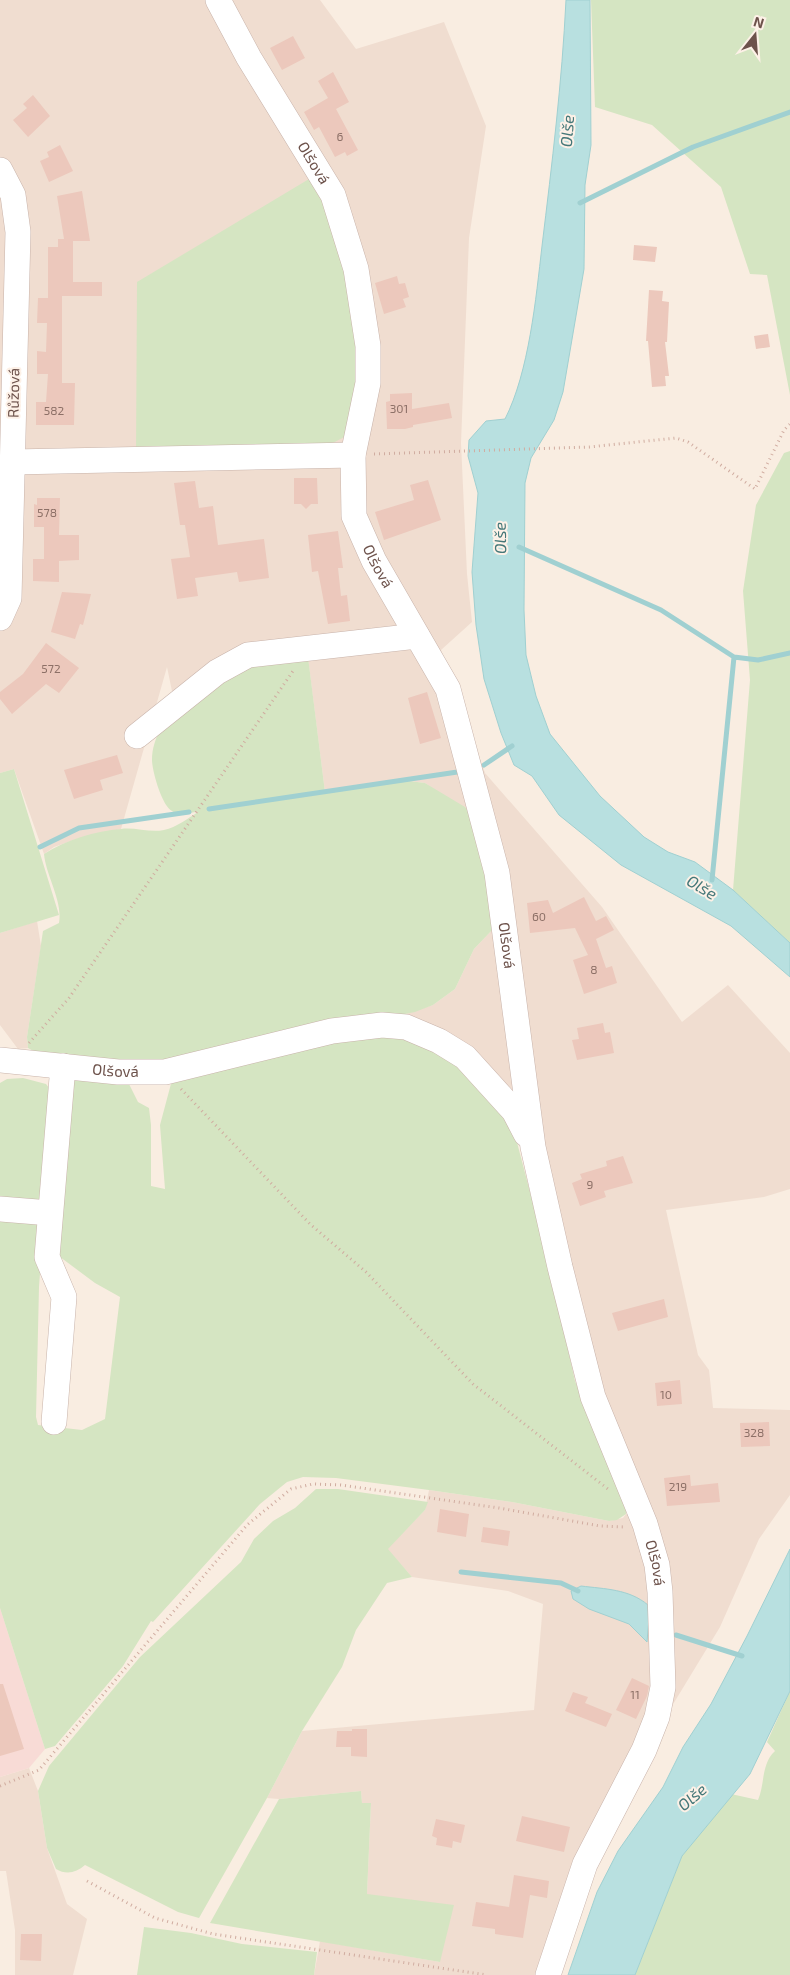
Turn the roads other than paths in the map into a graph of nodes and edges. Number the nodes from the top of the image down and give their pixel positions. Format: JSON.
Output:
{"nodes":[{"id":1,"x":218,"y":0,"type":"edge"},
{"id":2,"x":0,"y":170,"type":"edge"},
{"id":3,"x":353,"y":455,"type":"junction"},
{"id":4,"x":13,"y":462,"type":"junction"},
{"id":5,"x":0,"y":618,"type":"edge"},
{"id":6,"x":417,"y":636,"type":"junction"},
{"id":7,"x":137,"y":736,"type":"dead end"},
{"id":8,"x":9,"y":1061,"type":"edge"},
{"id":9,"x":63,"y":1066,"type":"junction"},
{"id":10,"x":533,"y":1147,"type":"junction"},
{"id":11,"x":0,"y":1209,"type":"edge"},
{"id":12,"x":50,"y":1212,"type":"junction"},
{"id":13,"x":54,"y":1422,"type":"dead end"},
{"id":14,"x":548,"y":1975,"type":"edge"}],
"edges":[{"from":1,"to":3,"type":"street","name":"Olšová"},
{"from":2,"to":4,"type":"street","name":"Růžová"},
{"from":3,"to":4,"type":"street"},
{"from":3,"to":6,"type":"street","name":"Olšová"},
{"from":4,"to":5,"type":"street","name":"Růžová"},
{"from":6,"to":7,"type":"street"},
{"from":6,"to":10,"type":"street","name":"Olšová"},
{"from":8,"to":9,"type":"street","name":"Olšová"},
{"from":9,"to":10,"type":"street","name":"Olšová"},
{"from":9,"to":12,"type":"street"},
{"from":10,"to":14,"type":"street","name":"Olšová"},
{"from":11,"to":12,"type":"street"},
{"from":12,"to":13,"type":"street"}]}
